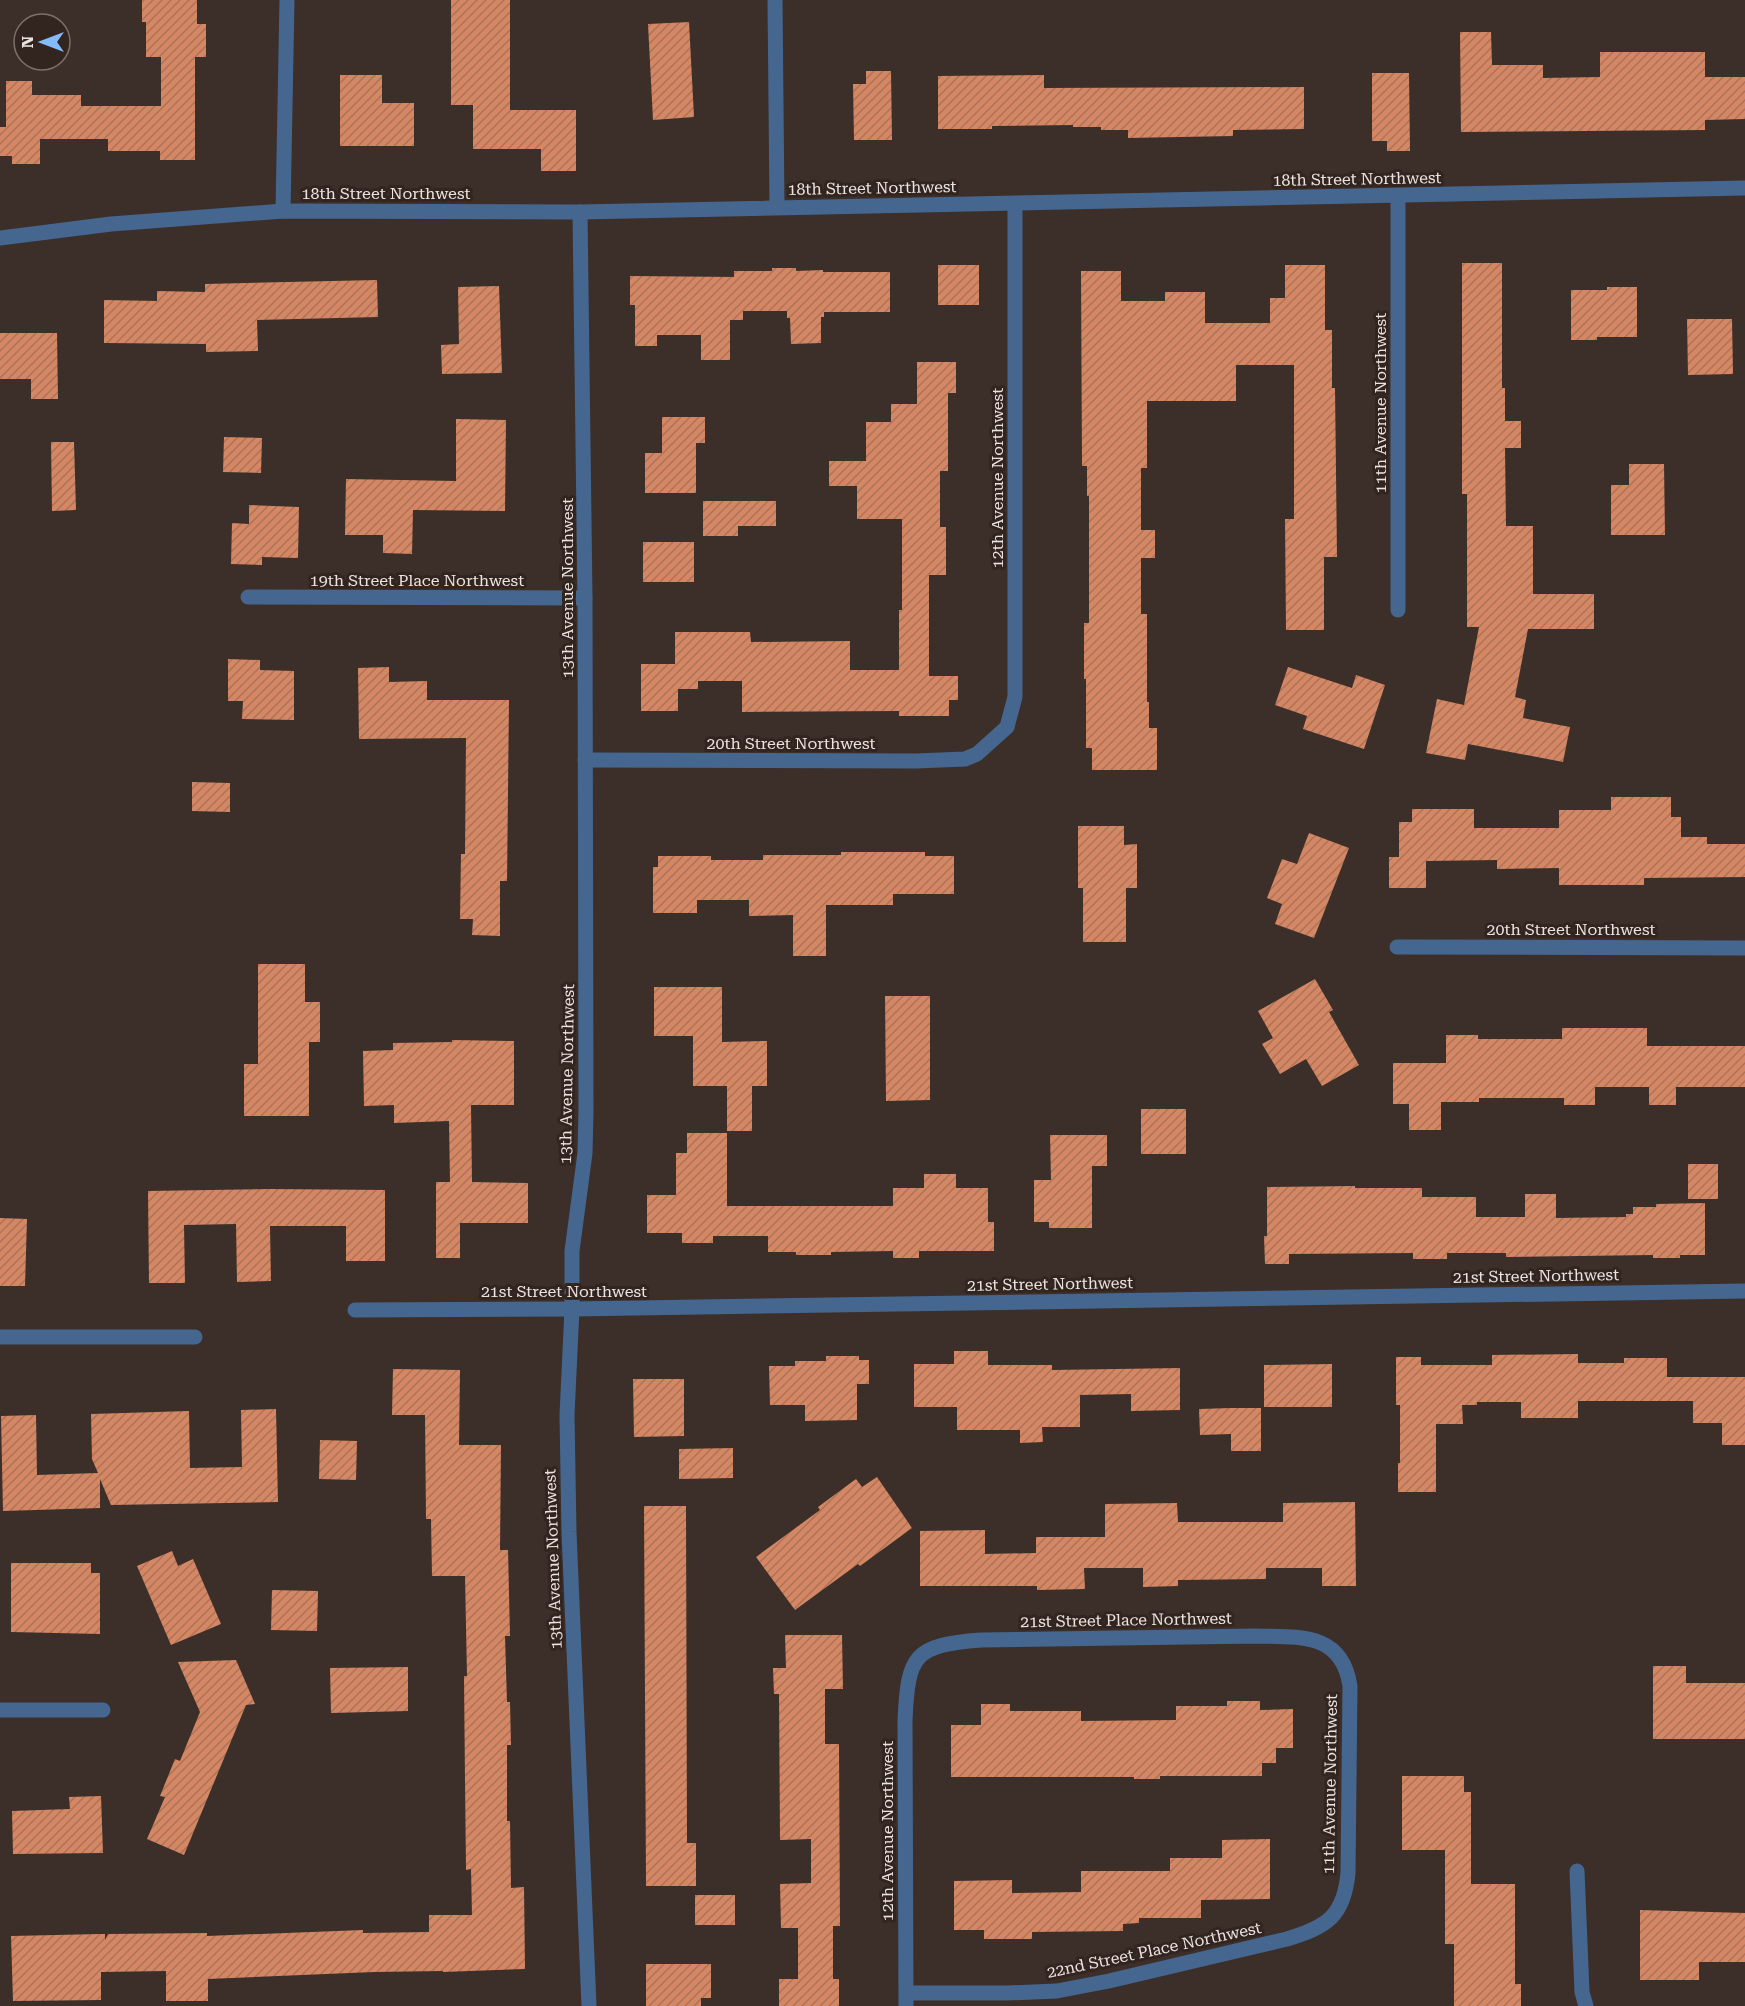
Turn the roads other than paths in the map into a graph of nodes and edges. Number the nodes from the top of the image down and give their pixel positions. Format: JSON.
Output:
{"nodes":[{"id":1,"x":287,"y":0,"type":"edge"},
{"id":2,"x":776,"y":0,"type":"edge"},
{"id":3,"x":1745,"y":188,"type":"edge"},
{"id":4,"x":1398,"y":196,"type":"junction"},
{"id":5,"x":1015,"y":204,"type":"junction"},
{"id":6,"x":777,"y":207,"type":"junction"},
{"id":7,"x":284,"y":211,"type":"junction"},
{"id":8,"x":580,"y":212,"type":"junction"},
{"id":9,"x":0,"y":238,"type":"edge"},
{"id":10,"x":248,"y":597,"type":"dead end"},
{"id":11,"x":585,"y":598,"type":"junction"},
{"id":12,"x":1398,"y":610,"type":"dead end"},
{"id":13,"x":991,"y":743,"type":"joint"},
{"id":14,"x":585,"y":760,"type":"junction"},
{"id":15,"x":1397,"y":947,"type":"dead end"},
{"id":16,"x":1745,"y":948,"type":"edge"},
{"id":17,"x":1745,"y":1291,"type":"edge"},
{"id":18,"x":572,"y":1309,"type":"junction"},
{"id":19,"x":355,"y":1310,"type":"dead end"},
{"id":20,"x":0,"y":1337,"type":"edge"},
{"id":21,"x":195,"y":1337,"type":"dead end"},
{"id":22,"x":1336,"y":1651,"type":"joint"},
{"id":23,"x":918,"y":1658,"type":"joint"},
{"id":24,"x":0,"y":1710,"type":"edge"},
{"id":25,"x":103,"y":1710,"type":"dead end"},
{"id":26,"x":1577,"y":1871,"type":"dead end"},
{"id":27,"x":1333,"y":1918,"type":"joint"},
{"id":28,"x":906,"y":1999,"type":"edge"},
{"id":29,"x":589,"y":2006,"type":"edge"},
{"id":30,"x":1586,"y":2006,"type":"edge"}],
"edges":[{"from":1,"to":7,"type":"street"},
{"from":2,"to":6,"type":"street"},
{"from":3,"to":4,"type":"street","name":"18th Street Northwest"},
{"from":4,"to":5,"type":"street","name":"18th Street Northwest"},
{"from":4,"to":12,"type":"street","name":"11th Avenue Northwest"},
{"from":5,"to":6,"type":"street","name":"18th Street Northwest"},
{"from":5,"to":13,"type":"street","name":"12th Avenue Northwest"},
{"from":6,"to":8,"type":"street","name":"18th Street Northwest"},
{"from":7,"to":8,"type":"street","name":"18th Street Northwest"},
{"from":7,"to":9,"type":"street","name":"18th Street Northwest"},
{"from":8,"to":11,"type":"street","name":"13th Avenue Northwest"},
{"from":10,"to":11,"type":"street","name":"19th Street Place Northwest"},
{"from":11,"to":14,"type":"street","name":"13th Avenue Northwest"},
{"from":13,"to":14,"type":"street","name":"20th Street Northwest"},
{"from":14,"to":18,"type":"street","name":"13th Avenue Northwest"},
{"from":15,"to":16,"type":"street","name":"20th Street Northwest"},
{"from":17,"to":18,"type":"street","name":"21st Street Northwest"},
{"from":18,"to":19,"type":"street","name":"21st Street Northwest"},
{"from":18,"to":29,"type":"street","name":"13th Avenue Northwest"},
{"from":20,"to":21,"type":"street"},
{"from":22,"to":23,"type":"street","name":"21st Street Place Northwest"},
{"from":22,"to":27,"type":"street","name":"11th Avenue Northwest"},
{"from":23,"to":28,"type":"street","name":"12th Avenue Northwest"},
{"from":24,"to":25,"type":"street"},
{"from":26,"to":30,"type":"street"},
{"from":27,"to":28,"type":"street","name":"22nd Street Place Northwest"}]}
